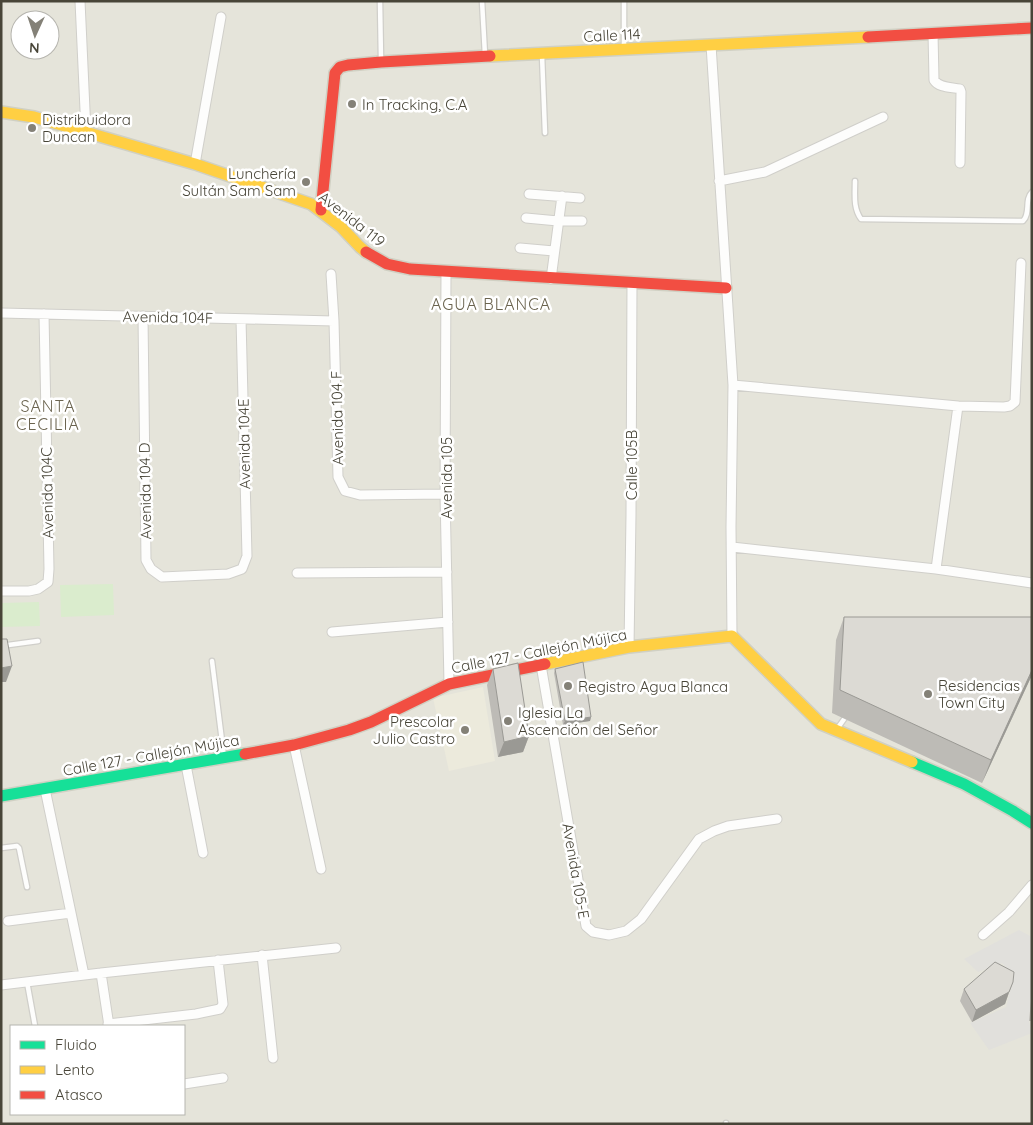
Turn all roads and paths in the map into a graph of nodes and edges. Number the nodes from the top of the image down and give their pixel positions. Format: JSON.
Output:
{"nodes":[{"id":1,"x":80,"y":1,"type":"edge"},
{"id":2,"x":380,"y":1,"type":"edge"},
{"id":3,"x":482,"y":1,"type":"edge"},
{"id":4,"x":624,"y":1,"type":"edge"},
{"id":5,"x":221,"y":17,"type":"dead end"},
{"id":6,"x":1032,"y":28,"type":"edge"},
{"id":7,"x":933,"y":33,"type":"junction"},
{"id":8,"x":711,"y":45,"type":"junction"},
{"id":9,"x":624,"y":50,"type":"junction"},
{"id":10,"x":542,"y":54,"type":"junction"},
{"id":11,"x":485,"y":57,"type":"junction"},
{"id":12,"x":381,"y":62,"type":"junction"},
{"id":13,"x":1,"y":112,"type":"edge"},
{"id":14,"x":884,"y":117,"type":"dead end"},
{"id":15,"x":86,"y":132,"type":"junction"},
{"id":16,"x":545,"y":133,"type":"dead end"},
{"id":17,"x":960,"y":163,"type":"dead end"},
{"id":18,"x":195,"y":164,"type":"junction"},
{"id":19,"x":719,"y":181,"type":"junction"},
{"id":20,"x":855,"y":181,"type":"dead end"},
{"id":21,"x":1032,"y":192,"type":"edge"},
{"id":22,"x":529,"y":194,"type":"dead end"},
{"id":23,"x":562,"y":196,"type":"junction"},
{"id":24,"x":580,"y":198,"type":"dead end"},
{"id":25,"x":321,"y":210,"type":"junction"},
{"id":26,"x":526,"y":218,"type":"dead end"},
{"id":27,"x":558,"y":221,"type":"junction"},
{"id":28,"x":582,"y":221,"type":"dead end"},
{"id":29,"x":520,"y":248,"type":"dead end"},
{"id":30,"x":554,"y":251,"type":"junction"},
{"id":31,"x":1021,"y":263,"type":"dead end"},
{"id":32,"x":446,"y":272,"type":"junction"},
{"id":33,"x":331,"y":274,"type":"dead end"},
{"id":34,"x":551,"y":278,"type":"junction"},
{"id":35,"x":632,"y":284,"type":"junction"},
{"id":36,"x":726,"y":288,"type":"junction"},
{"id":37,"x":1,"y":313,"type":"edge"},
{"id":38,"x":44,"y":314,"type":"junction"},
{"id":39,"x":143,"y":316,"type":"junction"},
{"id":40,"x":241,"y":319,"type":"junction"},
{"id":41,"x":334,"y":321,"type":"junction"},
{"id":42,"x":733,"y":385,"type":"junction"},
{"id":43,"x":958,"y":406,"type":"junction"},
{"id":44,"x":445,"y":494,"type":"junction"},
{"id":45,"x":732,"y":547,"type":"junction"},
{"id":46,"x":936,"y":569,"type":"junction"},
{"id":47,"x":242,"y":570,"type":"joint"},
{"id":48,"x":447,"y":572,"type":"junction"},
{"id":49,"x":297,"y":573,"type":"dead end"},
{"id":50,"x":1032,"y":583,"type":"edge"},
{"id":51,"x":1,"y":591,"type":"edge"},
{"id":52,"x":448,"y":622,"type":"junction"},
{"id":53,"x":332,"y":632,"type":"dead end"},
{"id":54,"x":732,"y":636,"type":"junction"},
{"id":55,"x":38,"y":641,"type":"dead end"},
{"id":56,"x":1,"y":646,"type":"edge"},
{"id":57,"x":629,"y":647,"type":"junction"},
{"id":58,"x":212,"y":661,"type":"dead end"},
{"id":59,"x":541,"y":665,"type":"junction"},
{"id":60,"x":449,"y":684,"type":"junction"},
{"id":61,"x":850,"y":710,"type":"edge"},
{"id":62,"x":836,"y":730,"type":"junction"},
{"id":63,"x":294,"y":745,"type":"junction"},
{"id":64,"x":224,"y":759,"type":"junction"},
{"id":65,"x":186,"y":765,"type":"junction"},
{"id":66,"x":45,"y":788,"type":"junction"},
{"id":67,"x":1,"y":796,"type":"edge"},
{"id":68,"x":777,"y":819,"type":"dead end"},
{"id":69,"x":1032,"y":823,"type":"edge"},
{"id":70,"x":1,"y":848,"type":"edge"},
{"id":71,"x":203,"y":853,"type":"dead end"},
{"id":72,"x":321,"y":869,"type":"dead end"},
{"id":73,"x":1032,"y":885,"type":"edge"},
{"id":74,"x":27,"y":887,"type":"dead end"},
{"id":75,"x":71,"y":913,"type":"junction"},
{"id":76,"x":8,"y":921,"type":"dead end"},
{"id":77,"x":983,"y":935,"type":"dead end"},
{"id":78,"x":336,"y":948,"type":"dead end"},
{"id":79,"x":262,"y":956,"type":"junction"},
{"id":80,"x":218,"y":960,"type":"junction"},
{"id":81,"x":101,"y":972,"type":"junction"},
{"id":82,"x":84,"y":975,"type":"junction"},
{"id":83,"x":27,"y":982,"type":"junction"},
{"id":84,"x":1,"y":985,"type":"edge"},
{"id":85,"x":35,"y":1025,"type":"edge"},
{"id":86,"x":109,"y":1025,"type":"edge"},
{"id":87,"x":273,"y":1058,"type":"dead end"},
{"id":88,"x":223,"y":1078,"type":"dead end"},
{"id":89,"x":185,"y":1084,"type":"edge"}],
"edges":[{"from":1,"to":15,"type":"street"},
{"from":2,"to":12,"type":"lane"},
{"from":3,"to":11,"type":"lane"},
{"from":4,"to":9,"type":"lane"},
{"from":5,"to":18,"type":"street"},
{"from":6,"to":7,"type":"street","name":"Calle 114"},
{"from":7,"to":8,"type":"street","name":"Calle 114"},
{"from":7,"to":17,"type":"street"},
{"from":8,"to":9,"type":"street","name":"Calle 114"},
{"from":8,"to":19,"type":"street"},
{"from":9,"to":10,"type":"street","name":"Calle 114"},
{"from":10,"to":11,"type":"street","name":"Calle 114"},
{"from":10,"to":16,"type":"lane"},
{"from":11,"to":12,"type":"street","name":"Calle 114"},
{"from":12,"to":25,"type":"street","name":"Calle 114"},
{"from":13,"to":15,"type":"street","name":"Avenida 119"},
{"from":14,"to":19,"type":"street"},
{"from":15,"to":18,"type":"street","name":"Avenida 119"},
{"from":18,"to":25,"type":"street","name":"Avenida 119"},
{"from":19,"to":36,"type":"street"},
{"from":20,"to":21,"type":"lane"},
{"from":22,"to":23,"type":"street"},
{"from":23,"to":24,"type":"street"},
{"from":23,"to":27,"type":"street"},
{"from":25,"to":32,"type":"street","name":"Avenida 119"},
{"from":26,"to":27,"type":"street"},
{"from":27,"to":28,"type":"street"},
{"from":27,"to":30,"type":"street"},
{"from":29,"to":30,"type":"street"},
{"from":30,"to":34,"type":"street"},
{"from":31,"to":43,"type":"street"},
{"from":32,"to":34,"type":"street","name":"Avenida 119"},
{"from":32,"to":44,"type":"street","name":"Avenida 105"},
{"from":33,"to":41,"type":"street","name":"Avenida 104 F"},
{"from":34,"to":35,"type":"street","name":"Avenida 119"},
{"from":35,"to":36,"type":"street","name":"Avenida 119"},
{"from":35,"to":57,"type":"street","name":"Calle 105B"},
{"from":36,"to":42,"type":"street"},
{"from":37,"to":38,"type":"street","name":"Avenida 104F"},
{"from":38,"to":39,"type":"street","name":"Avenida 104F"},
{"from":38,"to":51,"type":"street","name":"Avenida 104C"},
{"from":39,"to":40,"type":"street","name":"Avenida 104F"},
{"from":39,"to":47,"type":"street","name":"Avenida 104 D"},
{"from":40,"to":41,"type":"street","name":"Avenida 104F"},
{"from":40,"to":47,"type":"street","name":"Avenida 104E"},
{"from":41,"to":44,"type":"street","name":"Avenida 104 F"},
{"from":42,"to":43,"type":"street"},
{"from":42,"to":45,"type":"street"},
{"from":43,"to":46,"type":"street"},
{"from":44,"to":48,"type":"street","name":"Avenida 105"},
{"from":45,"to":46,"type":"street"},
{"from":45,"to":54,"type":"street"},
{"from":46,"to":50,"type":"street"},
{"from":48,"to":49,"type":"street"},
{"from":48,"to":52,"type":"street","name":"Avenida 105"},
{"from":52,"to":53,"type":"street"},
{"from":52,"to":60,"type":"street","name":"Avenida 105"},
{"from":54,"to":57,"type":"street","name":"Calle 127 - Callejón Mújica"},
{"from":54,"to":62,"type":"street"},
{"from":55,"to":56,"type":"lane"},
{"from":57,"to":59,"type":"street","name":"Calle 127 - Callejón Mújica"},
{"from":58,"to":64,"type":"lane"},
{"from":59,"to":60,"type":"street","name":"Calle 127 - Callejón Mújica"},
{"from":59,"to":68,"type":"street","name":"Avenida 105-E"},
{"from":60,"to":63,"type":"street","name":"Calle 127 - Callejón Mújica"},
{"from":61,"to":62,"type":"lane"},
{"from":62,"to":69,"type":"street"},
{"from":63,"to":64,"type":"street","name":"Calle 127 - Callejón Mújica"},
{"from":63,"to":72,"type":"street"},
{"from":64,"to":65,"type":"street","name":"Calle 127 - Callejón Mújica"},
{"from":65,"to":66,"type":"street","name":"Calle 127 - Callejón Mújica"},
{"from":65,"to":71,"type":"street"},
{"from":66,"to":67,"type":"street","name":"Calle 127 - Callejón Mújica"},
{"from":66,"to":75,"type":"street"},
{"from":70,"to":74,"type":"lane"},
{"from":73,"to":77,"type":"street"},
{"from":75,"to":76,"type":"street"},
{"from":75,"to":82,"type":"street"},
{"from":78,"to":79,"type":"street"},
{"from":79,"to":80,"type":"street"},
{"from":79,"to":87,"type":"street"},
{"from":80,"to":81,"type":"street"},
{"from":80,"to":86,"type":"street"},
{"from":81,"to":82,"type":"street"},
{"from":81,"to":86,"type":"street"},
{"from":82,"to":83,"type":"street"},
{"from":83,"to":84,"type":"street"},
{"from":83,"to":85,"type":"lane"},
{"from":88,"to":89,"type":"street"}]}
